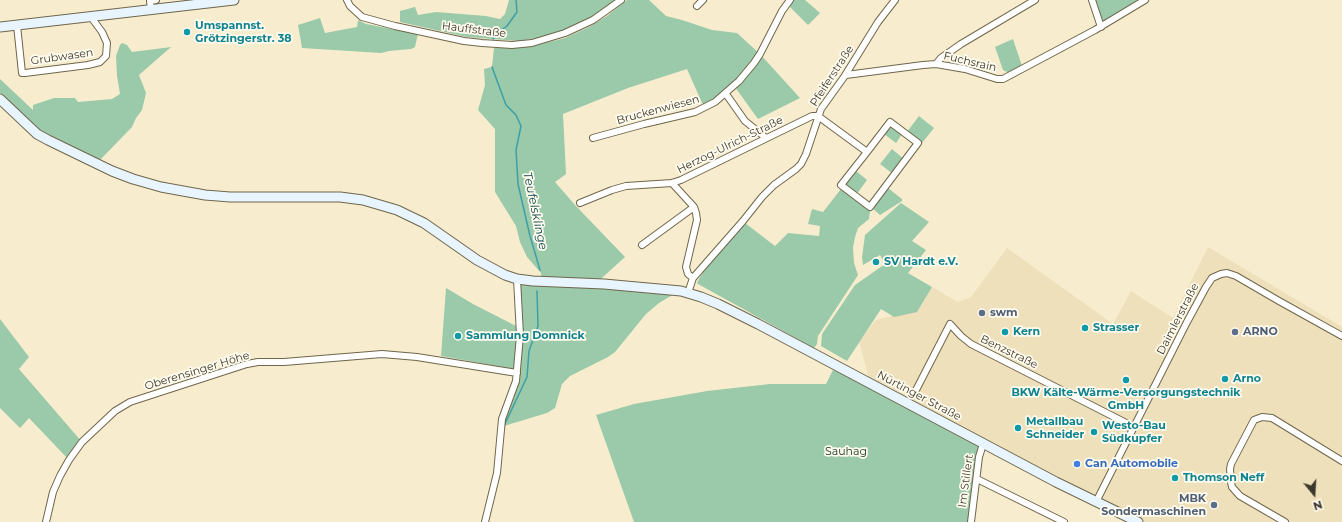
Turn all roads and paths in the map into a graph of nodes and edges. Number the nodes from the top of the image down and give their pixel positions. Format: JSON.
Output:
{"nodes":[{"id":1,"x":234,"y":0,"type":"edge"},
{"id":2,"x":347,"y":0,"type":"edge"},
{"id":3,"x":621,"y":0,"type":"edge"},
{"id":4,"x":703,"y":0,"type":"edge"},
{"id":5,"x":790,"y":0,"type":"edge"},
{"id":6,"x":895,"y":0,"type":"edge"},
{"id":7,"x":1035,"y":0,"type":"edge"},
{"id":8,"x":1092,"y":0,"type":"edge"},
{"id":9,"x":1144,"y":0,"type":"edge"},
{"id":10,"x":152,"y":3,"type":"edge"},
{"id":11,"x":697,"y":6,"type":"dead end"},
{"id":12,"x":91,"y":17,"type":"junction"},
{"id":13,"x":17,"y":25,"type":"junction"},
{"id":14,"x":0,"y":27,"type":"edge"},
{"id":15,"x":1101,"y":27,"type":"junction"},
{"id":16,"x":936,"y":64,"type":"junction"},
{"id":17,"x":846,"y":75,"type":"junction"},
{"id":18,"x":726,"y":94,"type":"junction"},
{"id":19,"x":0,"y":99,"type":"edge"},
{"id":20,"x":818,"y":116,"type":"junction"},
{"id":21,"x":593,"y":138,"type":"dead end"},
{"id":22,"x":766,"y":138,"type":"junction"},
{"id":23,"x":867,"y":152,"type":"junction"},
{"id":24,"x":672,"y":183,"type":"junction"},
{"id":25,"x":580,"y":203,"type":"dead end"},
{"id":26,"x":694,"y":207,"type":"junction"},
{"id":27,"x":642,"y":244,"type":"dead end"},
{"id":28,"x":693,"y":278,"type":"junction"},
{"id":29,"x":517,"y":279,"type":"junction"},
{"id":30,"x":688,"y":293,"type":"junction"},
{"id":31,"x":1342,"y":336,"type":"edge"},
{"id":32,"x":517,"y":372,"type":"junction"},
{"id":33,"x":914,"y":394,"type":"dead end"},
{"id":34,"x":1134,"y":427,"type":"junction"},
{"id":35,"x":983,"y":444,"type":"junction"},
{"id":36,"x":1342,"y":461,"type":"edge"},
{"id":37,"x":977,"y":479,"type":"junction"},
{"id":38,"x":1096,"y":502,"type":"junction"},
{"id":39,"x":46,"y":522,"type":"edge"},
{"id":40,"x":486,"y":522,"type":"edge"},
{"id":41,"x":971,"y":522,"type":"edge"},
{"id":42,"x":1064,"y":522,"type":"edge"},
{"id":43,"x":1138,"y":522,"type":"edge"},
{"id":44,"x":1285,"y":522,"type":"edge"}],
"edges":[{"from":1,"to":10,"type":"main road"},
{"from":2,"to":3,"type":"street","name":"Hauffstraße"},
{"from":4,"to":11,"type":"street"},
{"from":5,"to":18,"type":"street","name":"Bruckenwiesen"},
{"from":6,"to":17,"type":"street","name":"Pfeiferstraße"},
{"from":7,"to":16,"type":"street"},
{"from":8,"to":15,"type":"street"},
{"from":9,"to":15,"type":"street","name":"Fuchsrain"},
{"from":10,"to":12,"type":"main road"},
{"from":12,"to":13,"type":"main road"},
{"from":12,"to":13,"type":"street","name":"Grubwasen"},
{"from":13,"to":14,"type":"main road"},
{"from":15,"to":16,"type":"street","name":"Fuchsrain"},
{"from":16,"to":17,"type":"street","name":"Fuchsrain"},
{"from":17,"to":20,"type":"street","name":"Pfeiferstraße"},
{"from":18,"to":21,"type":"street","name":"Bruckenwiesen"},
{"from":18,"to":22,"type":"street"},
{"from":19,"to":29,"type":"main road","name":"Nürtinger Straße"},
{"from":20,"to":22,"type":"street","name":"Herzog-Ulrich-Straße"},
{"from":20,"to":23,"type":"street"},
{"from":20,"to":28,"type":"street","name":"Pfeiferstraße"},
{"from":22,"to":24,"type":"street","name":"Herzog-Ulrich-Straße"},
{"from":23,"to":23,"type":"street"},
{"from":24,"to":25,"type":"street","name":"Herzog-Ulrich-Straße"},
{"from":24,"to":26,"type":"street"},
{"from":26,"to":27,"type":"street"},
{"from":26,"to":28,"type":"street"},
{"from":28,"to":30,"type":"street","name":"Pfeiferstraße"},
{"from":29,"to":30,"type":"main road","name":"Nürtinger Straße"},
{"from":29,"to":32,"type":"street"},
{"from":30,"to":35,"type":"main road","name":"Nürtinger Straße"},
{"from":31,"to":34,"type":"street","name":"Daimlerstraße"},
{"from":32,"to":39,"type":"street","name":"Oberensinger Höhe"},
{"from":32,"to":40,"type":"street"},
{"from":33,"to":34,"type":"street","name":"Benzstraße"},
{"from":34,"to":38,"type":"street","name":"Daimlerstraße"},
{"from":35,"to":37,"type":"street","name":"Im Stillert"},
{"from":35,"to":38,"type":"main road","name":"Nürtinger Straße"},
{"from":36,"to":44,"type":"street"},
{"from":37,"to":41,"type":"street","name":"Im Stillert"},
{"from":37,"to":42,"type":"street"},
{"from":38,"to":43,"type":"main road","name":"Nürtinger Straße"}]}
